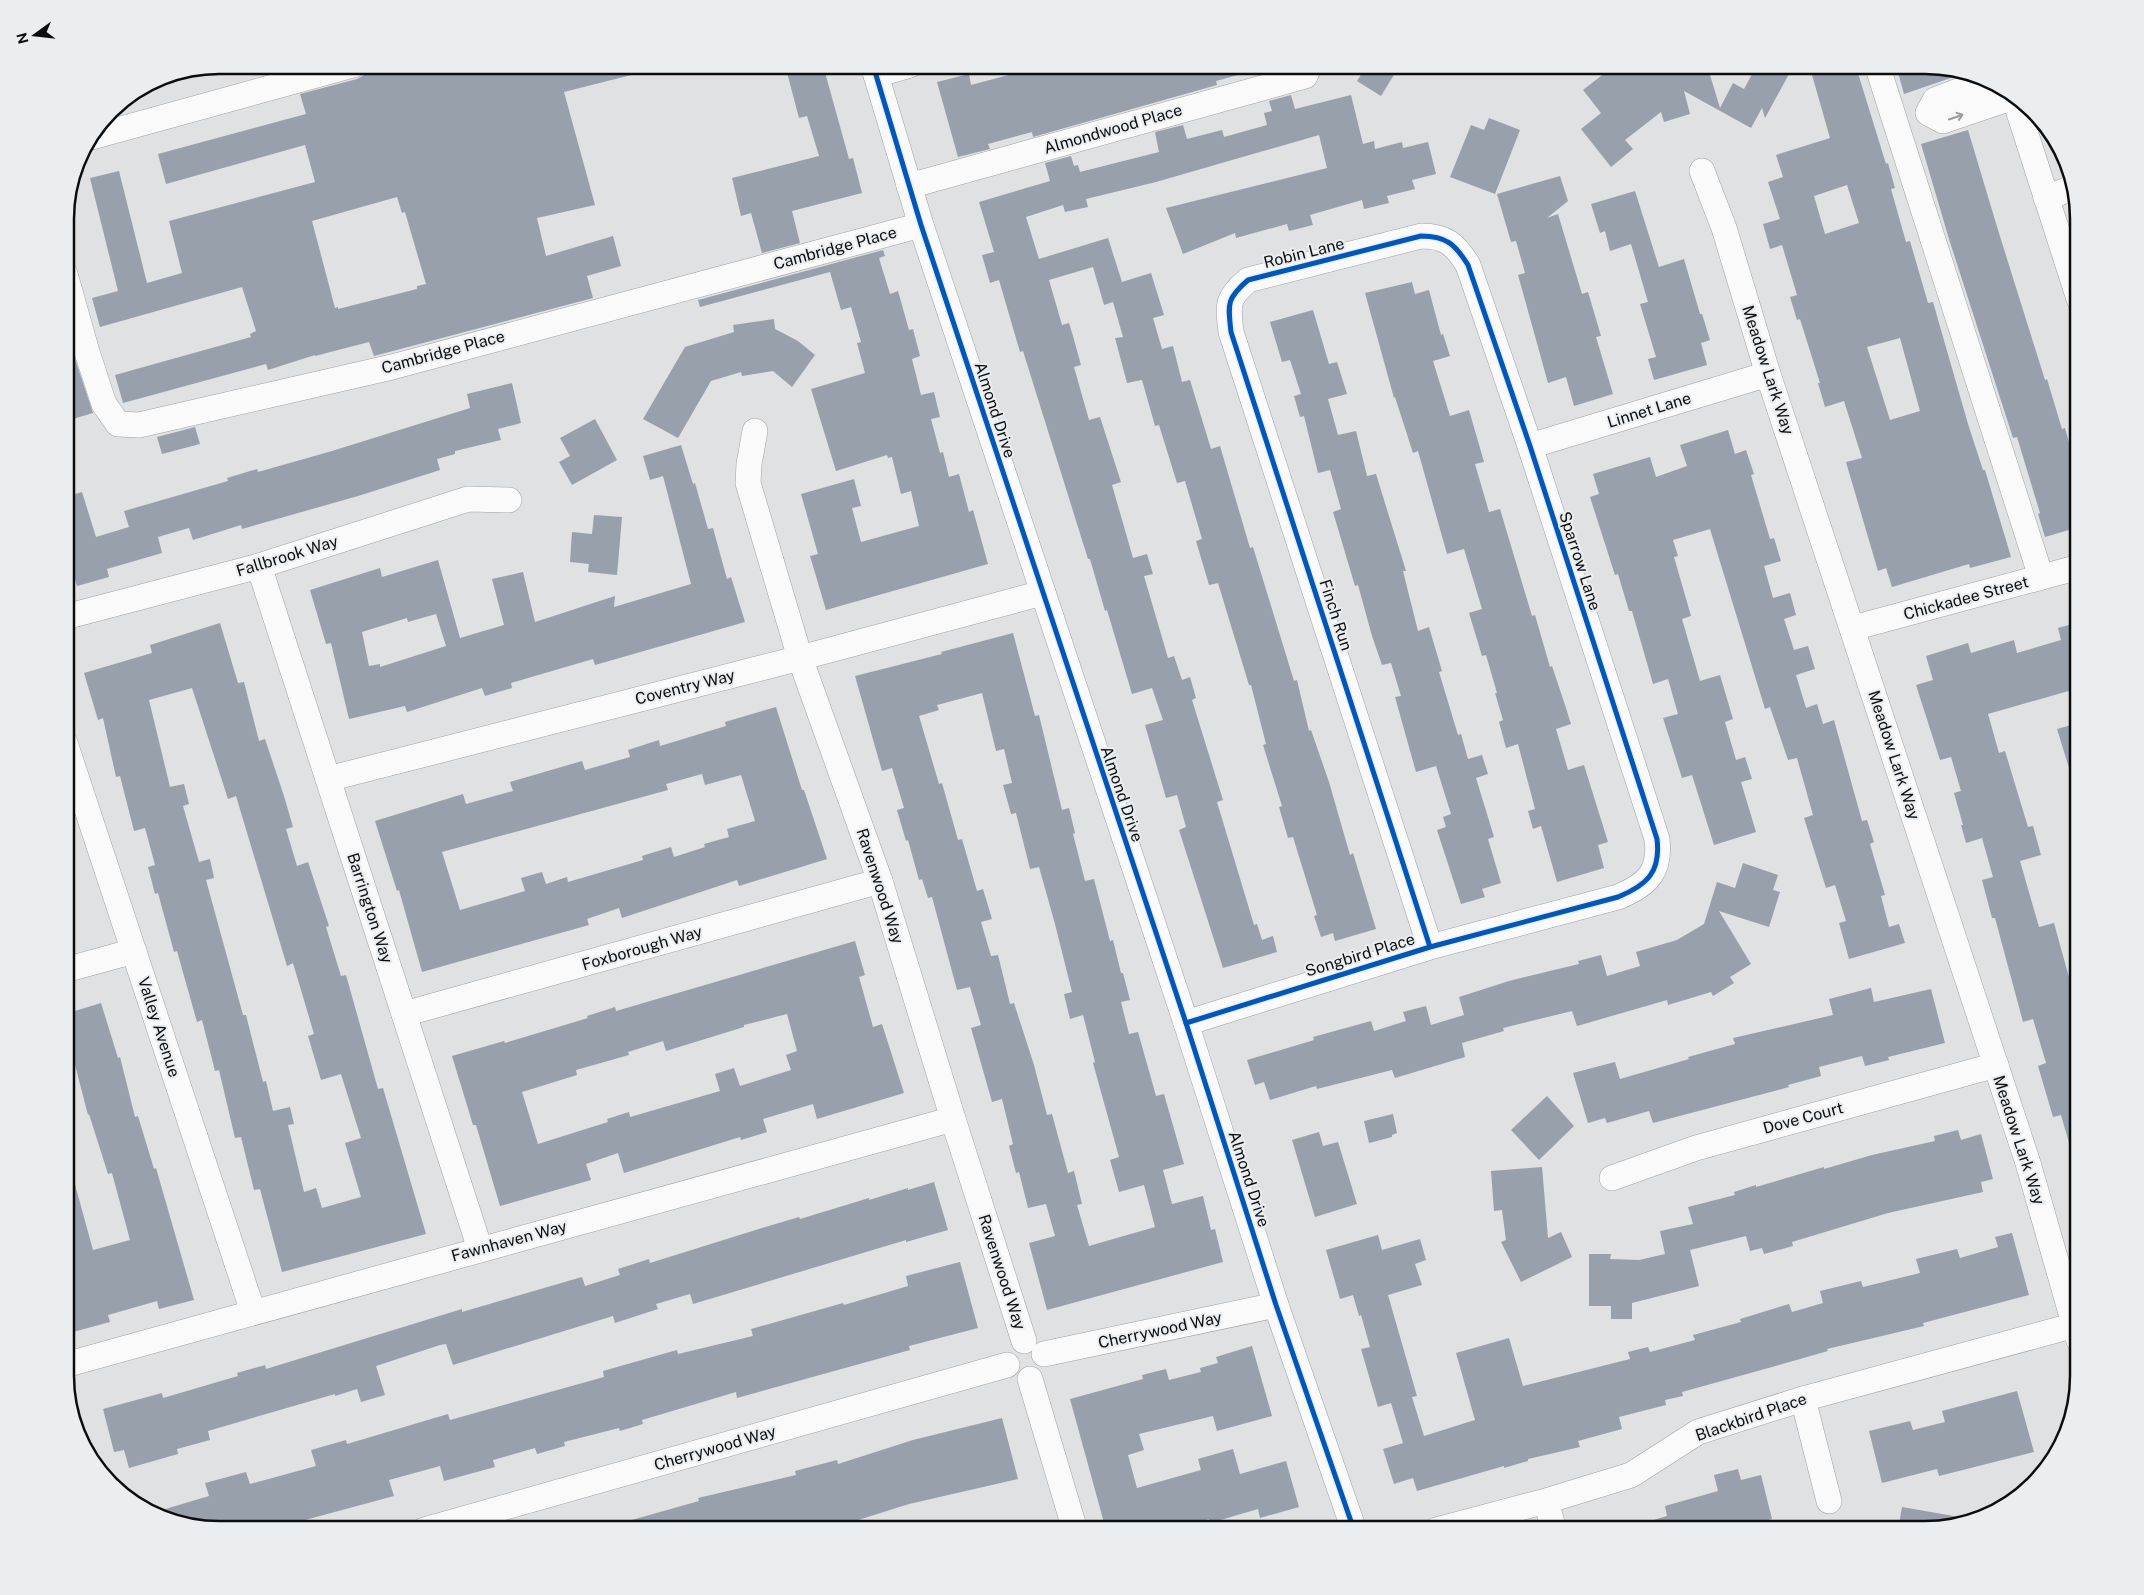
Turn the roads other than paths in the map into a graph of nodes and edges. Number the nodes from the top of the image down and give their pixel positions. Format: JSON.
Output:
{"nodes":[{"id":1,"x":320,"y":74,"type":"edge"},
{"id":2,"x":875,"y":74,"type":"edge"},
{"id":3,"x":1305,"y":74,"type":"edge"},
{"id":4,"x":1880,"y":74,"type":"edge"},
{"id":5,"x":1978,"y":84,"type":"edge"},
{"id":6,"x":2005,"y":98,"type":"edge"},
{"id":7,"x":2018,"y":107,"type":"edge"},
{"id":8,"x":1928,"y":113,"type":"junction"},
{"id":9,"x":1896,"y":124,"type":"junction"},
{"id":10,"x":101,"y":135,"type":"edge"},
{"id":11,"x":1702,"y":171,"type":"dead end"},
{"id":12,"x":909,"y":186,"type":"junction"},
{"id":13,"x":2067,"y":190,"type":"edge"},
{"id":14,"x":2046,"y":198,"type":"junction"},
{"id":15,"x":921,"y":225,"type":"junction"},
{"id":16,"x":1384,"y":245,"type":"joint"},
{"id":17,"x":2070,"y":271,"type":"edge"},
{"id":18,"x":1235,"y":291,"type":"joint"},
{"id":19,"x":74,"y":306,"type":"edge"},
{"id":20,"x":1768,"y":374,"type":"junction"},
{"id":21,"x":756,"y":431,"type":"dead end"},
{"id":22,"x":1530,"y":446,"type":"junction"},
{"id":23,"x":509,"y":500,"type":"dead end"},
{"id":24,"x":258,"y":566,"type":"junction"},
{"id":25,"x":2070,"y":569,"type":"edge"},
{"id":26,"x":2041,"y":577,"type":"junction"},
{"id":27,"x":1042,"y":592,"type":"junction"},
{"id":28,"x":74,"y":615,"type":"edge"},
{"id":29,"x":1853,"y":628,"type":"junction"},
{"id":30,"x":800,"y":658,"type":"junction"},
{"id":31,"x":74,"y":770,"type":"edge"},
{"id":32,"x":328,"y":779,"type":"junction"},
{"id":33,"x":880,"y":881,"type":"junction"},
{"id":34,"x":1573,"y":909,"type":"joint"},
{"id":35,"x":1430,"y":947,"type":"junction"},
{"id":36,"x":134,"y":951,"type":"junction"},
{"id":37,"x":74,"y":968,"type":"edge"},
{"id":38,"x":404,"y":1014,"type":"junction"},
{"id":39,"x":1186,"y":1023,"type":"junction"},
{"id":40,"x":1996,"y":1065,"type":"junction"},
{"id":41,"x":953,"y":1118,"type":"junction"},
{"id":42,"x":1612,"y":1178,"type":"dead end"},
{"id":43,"x":480,"y":1249,"type":"junction"},
{"id":44,"x":1276,"y":1305,"type":"junction"},
{"id":45,"x":2070,"y":1309,"type":"edge"},
{"id":46,"x":252,"y":1312,"type":"junction"},
{"id":47,"x":2070,"y":1335,"type":"edge"},
{"id":48,"x":1034,"y":1347,"type":"junction"},
{"id":49,"x":74,"y":1362,"type":"edge"},
{"id":50,"x":1007,"y":1366,"type":"junction"},
{"id":51,"x":1030,"y":1379,"type":"junction"},
{"id":52,"x":1803,"y":1399,"type":"junction"},
{"id":53,"x":1546,"y":1501,"type":"junction"},
{"id":54,"x":1829,"y":1501,"type":"dead end"},
{"id":55,"x":456,"y":1521,"type":"edge"},
{"id":56,"x":1072,"y":1521,"type":"edge"},
{"id":57,"x":1351,"y":1521,"type":"edge"},
{"id":58,"x":1470,"y":1521,"type":"edge"},
{"id":59,"x":1552,"y":1521,"type":"edge"}],
"edges":[{"from":1,"to":10,"type":"street"},
{"from":2,"to":12,"type":"street","name":"Almond Drive"},
{"from":3,"to":12,"type":"street","name":"Almondwood Place"},
{"from":4,"to":9,"type":"street"},
{"from":5,"to":8,"type":"street"},
{"from":8,"to":6,"type":"street","one_way":true},
{"from":7,"to":14,"type":"street"},
{"from":8,"to":9,"type":"street"},
{"from":9,"to":26,"type":"street"},
{"from":11,"to":20,"type":"street","name":"Meadow Lark Way"},
{"from":12,"to":15,"type":"street","name":"Almond Drive"},
{"from":13,"to":14,"type":"street"},
{"from":14,"to":17,"type":"street"},
{"from":15,"to":19,"type":"street","name":"Cambridge Place"},
{"from":15,"to":27,"type":"street","name":"Almond Drive"},
{"from":16,"to":18,"type":"street","name":"Robin Lane"},
{"from":16,"to":22,"type":"street","name":"Sparrow Lane"},
{"from":18,"to":35,"type":"street","name":"Finch Run"},
{"from":20,"to":22,"type":"street","name":"Linnet Lane"},
{"from":20,"to":29,"type":"street","name":"Meadow Lark Way"},
{"from":21,"to":30,"type":"street","name":"Ravenwood Way"},
{"from":22,"to":34,"type":"street","name":"Sparrow Lane"},
{"from":23,"to":24,"type":"street","name":"Fallbrook Way"},
{"from":24,"to":28,"type":"street","name":"Fallbrook Way"},
{"from":24,"to":32,"type":"street","name":"Barrington Way"},
{"from":25,"to":26,"type":"street","name":"Chickadee Street"},
{"from":26,"to":29,"type":"street","name":"Chickadee Street"},
{"from":27,"to":30,"type":"street","name":"Coventry Way"},
{"from":27,"to":39,"type":"street","name":"Almond Drive"},
{"from":29,"to":40,"type":"street","name":"Meadow Lark Way"},
{"from":30,"to":32,"type":"street","name":"Coventry Way"},
{"from":30,"to":33,"type":"street","name":"Ravenwood Way"},
{"from":31,"to":36,"type":"street","name":"Valley Avenue"},
{"from":32,"to":38,"type":"street","name":"Barrington Way"},
{"from":33,"to":38,"type":"street","name":"Foxborough Way"},
{"from":33,"to":41,"type":"street","name":"Ravenwood Way"},
{"from":34,"to":35,"type":"street","name":"Songbird Place"},
{"from":35,"to":39,"type":"street","name":"Songbird Place"},
{"from":36,"to":37,"type":"street"},
{"from":36,"to":46,"type":"street","name":"Valley Avenue"},
{"from":38,"to":43,"type":"street","name":"Barrington Way"},
{"from":39,"to":44,"type":"street","name":"Almond Drive"},
{"from":40,"to":42,"type":"street","name":"Dove Court"},
{"from":40,"to":45,"type":"street","name":"Meadow Lark Way"},
{"from":41,"to":43,"type":"street","name":"Fawnhaven Way"},
{"from":41,"to":48,"type":"street","name":"Ravenwood Way"},
{"from":43,"to":46,"type":"street","name":"Fawnhaven Way"},
{"from":44,"to":48,"type":"street","name":"Cherrywood Way"},
{"from":44,"to":57,"type":"street","name":"Almond Drive"},
{"from":46,"to":49,"type":"street","name":"Fawnhaven Way"},
{"from":47,"to":52,"type":"street","name":"Blackbird Place"},
{"from":48,"to":50,"type":"street"},
{"from":48,"to":51,"type":"street"},
{"from":50,"to":51,"type":"street"},
{"from":50,"to":55,"type":"street","name":"Cherrywood Way"},
{"from":51,"to":56,"type":"street"},
{"from":52,"to":53,"type":"street","name":"Blackbird Place"},
{"from":52,"to":54,"type":"street"},
{"from":53,"to":58,"type":"street","name":"Blackbird Place"},
{"from":53,"to":59,"type":"street"}]}
